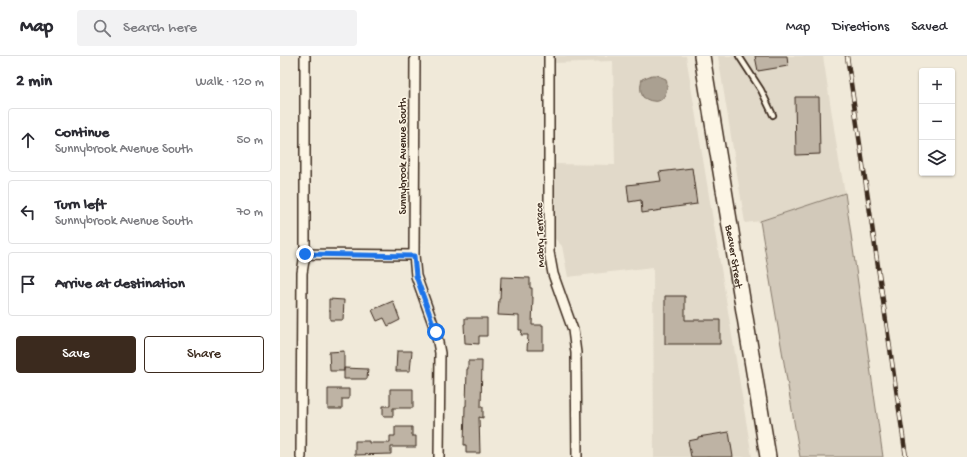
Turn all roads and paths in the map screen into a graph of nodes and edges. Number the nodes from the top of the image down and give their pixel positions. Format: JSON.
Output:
{"nodes":[{"id":1,"x":305,"y":56,"type":"edge"},
{"id":2,"x":414,"y":56,"type":"edge"},
{"id":3,"x":549,"y":56,"type":"edge"},
{"id":4,"x":702,"y":56,"type":"edge"},
{"id":5,"x":739,"y":56,"type":"edge"},
{"id":6,"x":773,"y":116,"type":"dead end"},
{"id":7,"x":305,"y":254,"type":"junction"},
{"id":8,"x":414,"y":256,"type":"junction"},
{"id":9,"x":301,"y":457,"type":"edge"},
{"id":10,"x":439,"y":457,"type":"edge"},
{"id":11,"x":577,"y":457,"type":"edge"},
{"id":12,"x":768,"y":457,"type":"edge"}],
"edges":[{"from":1,"to":7,"type":"street"},
{"from":2,"to":8,"type":"street","name":"Sunnybrook Avenue South"},
{"from":3,"to":11,"type":"street","name":"Mabry Terrace"},
{"from":4,"to":12,"type":"main road","name":"Beaver Street"},
{"from":5,"to":6,"type":"lane"},
{"from":7,"to":8,"type":"street"},
{"from":7,"to":9,"type":"street"},
{"from":8,"to":10,"type":"street","name":"Sunnybrook Avenue South"}]}
